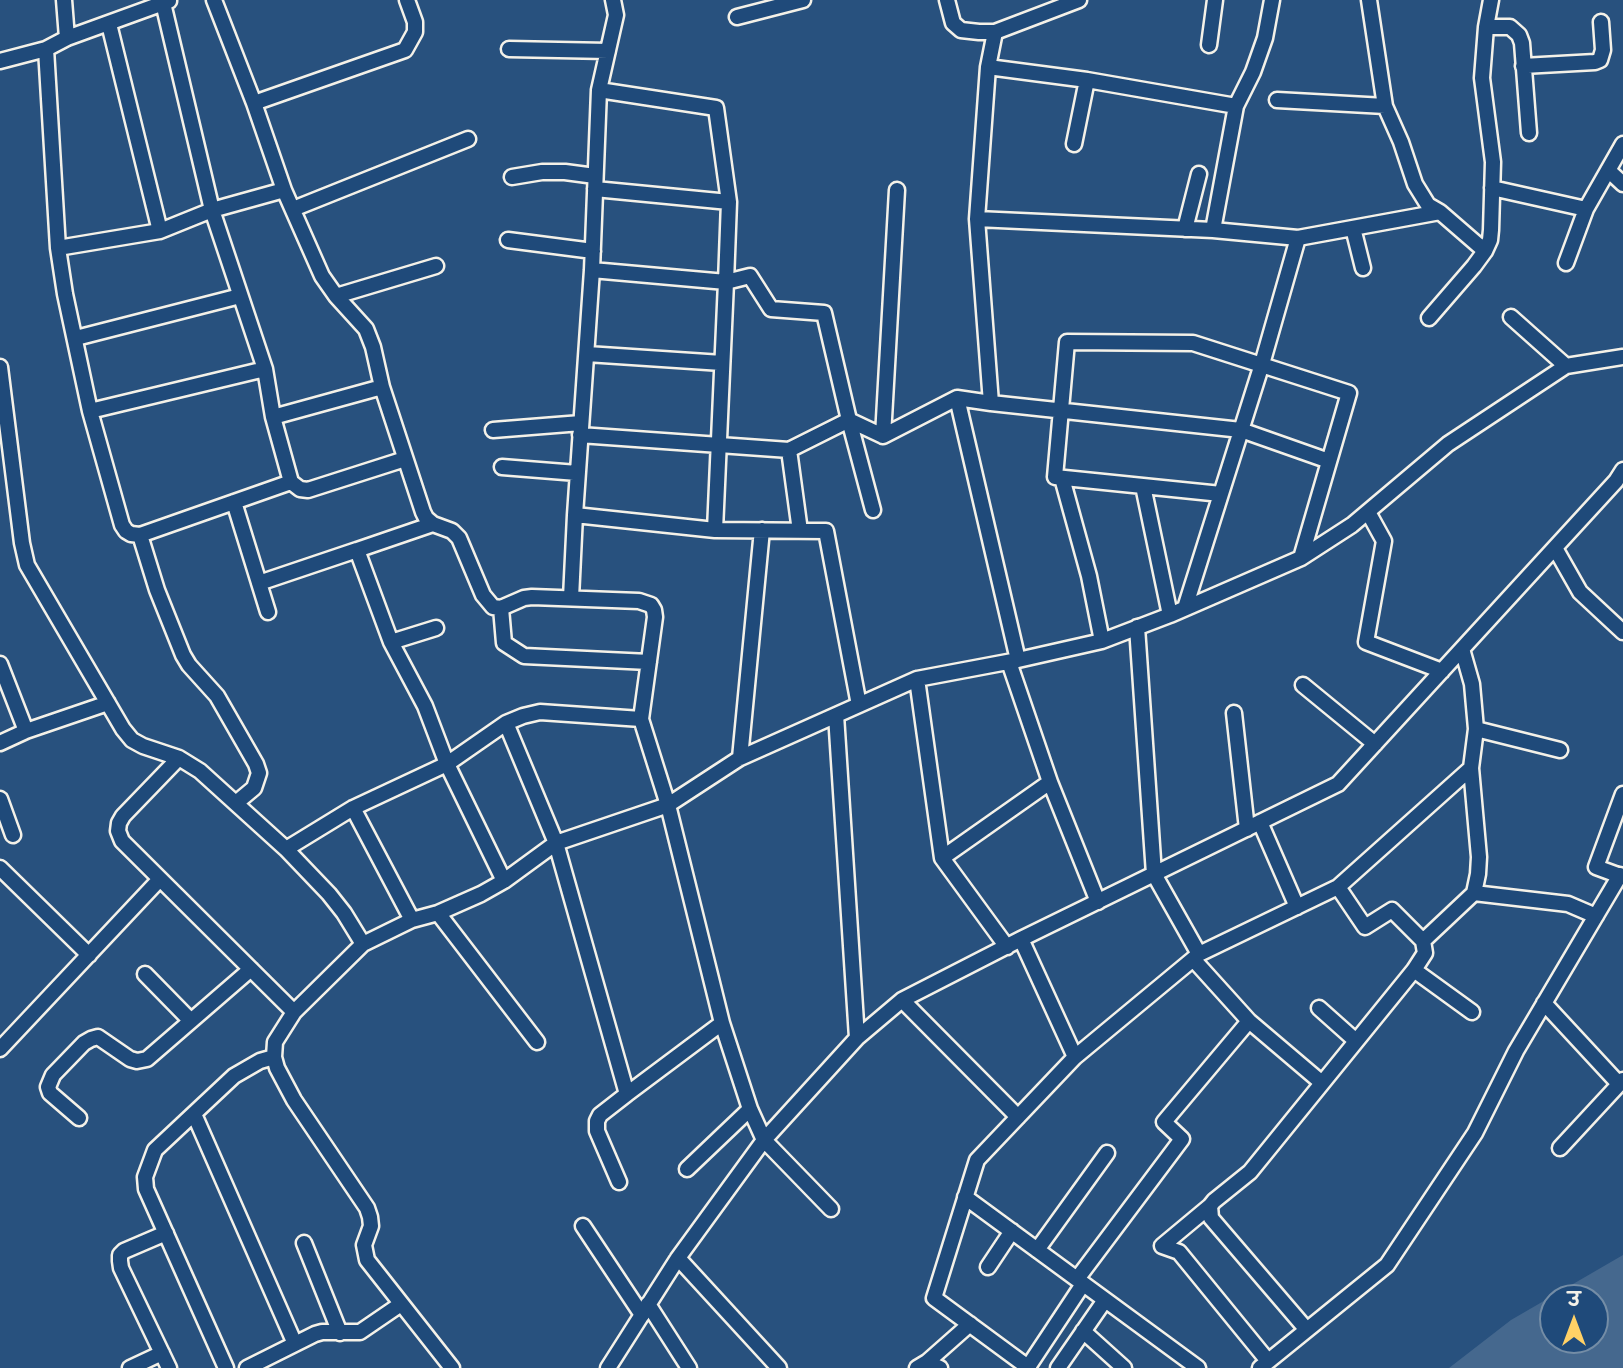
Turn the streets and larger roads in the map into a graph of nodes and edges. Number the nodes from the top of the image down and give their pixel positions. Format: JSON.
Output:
{"nodes":[{"id":1,"x":64,"y":0,"type":"edge"},
{"id":2,"x":214,"y":0,"type":"edge"},
{"id":3,"x":407,"y":0,"type":"edge"},
{"id":4,"x":803,"y":0,"type":"edge"},
{"id":5,"x":947,"y":0,"type":"edge"},
{"id":6,"x":1079,"y":0,"type":"edge"},
{"id":7,"x":1215,"y":0,"type":"edge"},
{"id":8,"x":1272,"y":0,"type":"edge"},
{"id":9,"x":1369,"y":0,"type":"edge"},
{"id":10,"x":1491,"y":0,"type":"edge"},
{"id":11,"x":616,"y":1,"type":"edge"},
{"id":12,"x":167,"y":2,"type":"edge"},
{"id":13,"x":737,"y":17,"type":"dead end"},
{"id":14,"x":1601,"y":22,"type":"dead end"},
{"id":15,"x":109,"y":24,"type":"junction"},
{"id":16,"x":1486,"y":27,"type":"junction"},
{"id":17,"x":995,"y":32,"type":"junction"},
{"id":18,"x":67,"y":37,"type":"junction"},
{"id":19,"x":1209,"y":45,"type":"dead end"},
{"id":20,"x":46,"y":49,"type":"junction"},
{"id":21,"x":509,"y":49,"type":"dead end"},
{"id":22,"x":608,"y":51,"type":"junction"},
{"id":23,"x":0,"y":59,"type":"edge"},
{"id":24,"x":1523,"y":66,"type":"junction"},
{"id":25,"x":988,"y":67,"type":"junction"},
{"id":26,"x":1087,"y":80,"type":"junction"},
{"id":27,"x":599,"y":90,"type":"junction"},
{"id":28,"x":1277,"y":100,"type":"dead end"},
{"id":29,"x":254,"y":103,"type":"junction"},
{"id":30,"x":1236,"y":106,"type":"junction"},
{"id":31,"x":1385,"y":106,"type":"junction"},
{"id":32,"x":1529,"y":133,"type":"dead end"},
{"id":33,"x":468,"y":139,"type":"dead end"},
{"id":34,"x":1074,"y":144,"type":"dead end"},
{"id":35,"x":1623,"y":144,"type":"edge"},
{"id":36,"x":1608,"y":170,"type":"junction"},
{"id":37,"x":1199,"y":174,"type":"dead end"},
{"id":38,"x":512,"y":177,"type":"dead end"},
{"id":39,"x":595,"y":182,"type":"junction"},
{"id":40,"x":1623,"y":184,"type":"edge"},
{"id":41,"x":1492,"y":188,"type":"junction"},
{"id":42,"x":284,"y":190,"type":"junction"},
{"id":43,"x":897,"y":190,"type":"dead end"},
{"id":44,"x":729,"y":202,"type":"junction"},
{"id":45,"x":293,"y":208,"type":"junction"},
{"id":46,"x":1586,"y":209,"type":"junction"},
{"id":47,"x":212,"y":210,"type":"junction"},
{"id":48,"x":1440,"y":212,"type":"junction"},
{"id":49,"x":977,"y":219,"type":"junction"},
{"id":50,"x":1353,"y":228,"type":"junction"},
{"id":51,"x":1185,"y":229,"type":"junction"},
{"id":52,"x":1213,"y":230,"type":"junction"},
{"id":53,"x":160,"y":231,"type":"junction"},
{"id":54,"x":1298,"y":237,"type":"junction"},
{"id":55,"x":508,"y":240,"type":"dead end"},
{"id":56,"x":58,"y":248,"type":"junction"},
{"id":57,"x":593,"y":251,"type":"junction"},
{"id":58,"x":1485,"y":251,"type":"junction"},
{"id":59,"x":1566,"y":264,"type":"dead end"},
{"id":60,"x":436,"y":266,"type":"dead end"},
{"id":61,"x":1363,"y":268,"type":"dead end"},
{"id":62,"x":592,"y":270,"type":"junction"},
{"id":63,"x":726,"y":282,"type":"junction"},
{"id":64,"x":240,"y":296,"type":"junction"},
{"id":65,"x":336,"y":296,"type":"junction"},
{"id":66,"x":1511,"y":317,"type":"dead end"},
{"id":67,"x":1429,"y":318,"type":"dead end"},
{"id":68,"x":76,"y":338,"type":"junction"},
{"id":69,"x":587,"y":354,"type":"junction"},
{"id":70,"x":1623,"y":357,"type":"edge"},
{"id":71,"x":722,"y":363,"type":"junction"},
{"id":72,"x":1262,"y":364,"type":"junction"},
{"id":73,"x":1566,"y":366,"type":"junction"},
{"id":74,"x":0,"y":367,"type":"edge"},
{"id":75,"x":265,"y":369,"type":"junction"},
{"id":76,"x":382,"y":387,"type":"junction"},
{"id":77,"x":957,"y":398,"type":"junction"},
{"id":78,"x":991,"y":402,"type":"junction"},
{"id":79,"x":1061,"y":410,"type":"junction"},
{"id":80,"x":90,"y":411,"type":"junction"},
{"id":81,"x":273,"y":417,"type":"junction"},
{"id":82,"x":849,"y":420,"type":"junction"},
{"id":83,"x":581,"y":429,"type":"junction"},
{"id":84,"x":493,"y":430,"type":"dead end"},
{"id":85,"x":1241,"y":430,"type":"junction"},
{"id":86,"x":883,"y":436,"type":"junction"},
{"id":87,"x":719,"y":446,"type":"junction"},
{"id":88,"x":789,"y":450,"type":"junction"},
{"id":89,"x":405,"y":459,"type":"junction"},
{"id":90,"x":1329,"y":461,"type":"junction"},
{"id":91,"x":502,"y":467,"type":"dead end"},
{"id":92,"x":1623,"y":470,"type":"edge"},
{"id":93,"x":578,"y":473,"type":"junction"},
{"id":94,"x":14,"y":477,"type":"junction"},
{"id":95,"x":1062,"y":478,"type":"junction"},
{"id":96,"x":291,"y":482,"type":"junction"},
{"id":97,"x":1143,"y":486,"type":"junction"},
{"id":98,"x":0,"y":487,"type":"edge"},
{"id":99,"x":1221,"y":494,"type":"junction"},
{"id":100,"x":234,"y":502,"type":"junction"},
{"id":101,"x":873,"y":510,"type":"dead end"},
{"id":102,"x":1368,"y":512,"type":"junction"},
{"id":103,"x":575,"y":515,"type":"junction"},
{"id":104,"x":433,"y":524,"type":"junction"},
{"id":105,"x":715,"y":530,"type":"junction"},
{"id":106,"x":762,"y":530,"type":"junction"},
{"id":107,"x":800,"y":531,"type":"junction"},
{"id":108,"x":139,"y":535,"type":"junction"},
{"id":109,"x":1555,"y":548,"type":"junction"},
{"id":110,"x":357,"y":550,"type":"junction"},
{"id":111,"x":1301,"y":558,"type":"junction"},
{"id":112,"x":259,"y":583,"type":"junction"},
{"id":113,"x":571,"y":597,"type":"junction"},
{"id":114,"x":501,"y":608,"type":"junction"},
{"id":115,"x":1185,"y":608,"type":"junction"},
{"id":116,"x":268,"y":612,"type":"dead end"},
{"id":117,"x":1170,"y":615,"type":"junction"},
{"id":118,"x":1137,"y":627,"type":"junction"},
{"id":119,"x":436,"y":628,"type":"dead end"},
{"id":120,"x":1623,"y":632,"type":"edge"},
{"id":121,"x":1102,"y":641,"type":"junction"},
{"id":122,"x":391,"y":642,"type":"junction"},
{"id":123,"x":1462,"y":649,"type":"junction"},
{"id":124,"x":1013,"y":661,"type":"junction"},
{"id":125,"x":649,"y":662,"type":"junction"},
{"id":126,"x":0,"y":664,"type":"edge"},
{"id":127,"x":1442,"y":671,"type":"junction"},
{"id":128,"x":917,"y":679,"type":"junction"},
{"id":129,"x":1303,"y":685,"type":"dead end"},
{"id":130,"x":107,"y":703,"type":"junction"},
{"id":131,"x":859,"y":705,"type":"junction"},
{"id":132,"x":1234,"y":713,"type":"dead end"},
{"id":133,"x":836,"y":715,"type":"junction"},
{"id":134,"x":641,"y":719,"type":"junction"},
{"id":135,"x":506,"y":723,"type":"junction"},
{"id":136,"x":1476,"y":729,"type":"junction"},
{"id":137,"x":26,"y":731,"type":"junction"},
{"id":138,"x":0,"y":743,"type":"edge"},
{"id":139,"x":1375,"y":744,"type":"junction"},
{"id":140,"x":1560,"y":750,"type":"dead end"},
{"id":141,"x":179,"y":758,"type":"junction"},
{"id":142,"x":740,"y":758,"type":"junction"},
{"id":143,"x":447,"y":764,"type":"junction"},
{"id":144,"x":1471,"y":768,"type":"junction"},
{"id":145,"x":1050,"y":782,"type":"junction"},
{"id":146,"x":1623,"y":794,"type":"edge"},
{"id":147,"x":1,"y":801,"type":"edge"},
{"id":148,"x":236,"y":803,"type":"junction"},
{"id":149,"x":668,"y":805,"type":"junction"},
{"id":150,"x":353,"y":808,"type":"junction"},
{"id":151,"x":1254,"y":825,"type":"junction"},
{"id":152,"x":13,"y":835,"type":"dead end"},
{"id":153,"x":556,"y":843,"type":"junction"},
{"id":154,"x":286,"y":849,"type":"junction"},
{"id":155,"x":942,"y":858,"type":"junction"},
{"id":156,"x":0,"y":868,"type":"edge"},
{"id":157,"x":1154,"y":874,"type":"junction"},
{"id":158,"x":1622,"y":876,"type":"edge"},
{"id":159,"x":160,"y":879,"type":"junction"},
{"id":160,"x":504,"y":881,"type":"junction"},
{"id":161,"x":1338,"y":887,"type":"junction"},
{"id":162,"x":1474,"y":893,"type":"junction"},
{"id":163,"x":1098,"y":902,"type":"junction"},
{"id":164,"x":1297,"y":906,"type":"junction"},
{"id":165,"x":438,"y":913,"type":"junction"},
{"id":166,"x":1596,"y":916,"type":"junction"},
{"id":167,"x":412,"y":920,"type":"junction"},
{"id":168,"x":1020,"y":939,"type":"junction"},
{"id":169,"x":1423,"y":941,"type":"junction"},
{"id":170,"x":363,"y":944,"type":"junction"},
{"id":171,"x":1007,"y":947,"type":"junction"},
{"id":172,"x":89,"y":955,"type":"junction"},
{"id":173,"x":1196,"y":957,"type":"junction"},
{"id":174,"x":251,"y":969,"type":"junction"},
{"id":175,"x":1414,"y":970,"type":"junction"},
{"id":176,"x":145,"y":974,"type":"dead end"},
{"id":177,"x":902,"y":1000,"type":"junction"},
{"id":178,"x":1544,"y":1003,"type":"junction"},
{"id":179,"x":1320,"y":1008,"type":"dead end"},
{"id":180,"x":295,"y":1012,"type":"junction"},
{"id":181,"x":1472,"y":1012,"type":"dead end"},
{"id":182,"x":191,"y":1021,"type":"junction"},
{"id":183,"x":1249,"y":1021,"type":"junction"},
{"id":184,"x":722,"y":1023,"type":"junction"},
{"id":185,"x":857,"y":1038,"type":"junction"},
{"id":186,"x":1356,"y":1041,"type":"junction"},
{"id":187,"x":537,"y":1042,"type":"dead end"},
{"id":188,"x":0,"y":1049,"type":"edge"},
{"id":189,"x":274,"y":1057,"type":"junction"},
{"id":190,"x":1074,"y":1057,"type":"junction"},
{"id":191,"x":1621,"y":1082,"type":"edge"},
{"id":192,"x":1322,"y":1083,"type":"junction"},
{"id":193,"x":627,"y":1094,"type":"junction"},
{"id":194,"x":750,"y":1109,"type":"junction"},
{"id":195,"x":194,"y":1114,"type":"junction"},
{"id":196,"x":1018,"y":1117,"type":"junction"},
{"id":197,"x":79,"y":1118,"type":"dead end"},
{"id":198,"x":764,"y":1140,"type":"junction"},
{"id":199,"x":1560,"y":1148,"type":"dead end"},
{"id":200,"x":1107,"y":1153,"type":"dead end"},
{"id":201,"x":687,"y":1169,"type":"dead end"},
{"id":202,"x":619,"y":1182,"type":"dead end"},
{"id":203,"x":965,"y":1197,"type":"junction"},
{"id":204,"x":1210,"y":1206,"type":"junction"},
{"id":205,"x":831,"y":1209,"type":"dead end"},
{"id":206,"x":583,"y":1226,"type":"dead end"},
{"id":207,"x":1012,"y":1231,"type":"junction"},
{"id":208,"x":166,"y":1233,"type":"junction"},
{"id":209,"x":304,"y":1242,"type":"dead end"},
{"id":210,"x":1037,"y":1250,"type":"junction"},
{"id":211,"x":678,"y":1258,"type":"junction"},
{"id":212,"x":988,"y":1267,"type":"dead end"},
{"id":213,"x":1080,"y":1281,"type":"junction"},
{"id":214,"x":1105,"y":1300,"type":"junction"},
{"id":215,"x":401,"y":1304,"type":"junction"},
{"id":216,"x":645,"y":1310,"type":"junction"},
{"id":217,"x":970,"y":1324,"type":"junction"},
{"id":218,"x":1307,"y":1330,"type":"junction"},
{"id":219,"x":1083,"y":1331,"type":"junction"},
{"id":220,"x":340,"y":1333,"type":"junction"},
{"id":221,"x":295,"y":1344,"type":"junction"},
{"id":222,"x":162,"y":1353,"type":"junction"},
{"id":223,"x":1264,"y":1365,"type":"edge"},
{"id":224,"x":256,"y":1366,"type":"edge"},
{"id":225,"x":928,"y":1366,"type":"edge"},
{"id":226,"x":1029,"y":1367,"type":"edge"},
{"id":227,"x":130,"y":1368,"type":"edge"},
{"id":228,"x":169,"y":1368,"type":"edge"},
{"id":229,"x":226,"y":1368,"type":"edge"},
{"id":230,"x":452,"y":1368,"type":"edge"},
{"id":231,"x":608,"y":1368,"type":"edge"},
{"id":232,"x":689,"y":1368,"type":"edge"},
{"id":233,"x":779,"y":1368,"type":"edge"},
{"id":234,"x":1058,"y":1368,"type":"edge"},
{"id":235,"x":1124,"y":1368,"type":"edge"},
{"id":236,"x":1198,"y":1368,"type":"edge"}],
"edges":[{"from":1,"to":18,"type":"street"},
{"from":2,"to":29,"type":"street"},
{"from":3,"to":29,"type":"street"},
{"from":4,"to":13,"type":"street"},
{"from":5,"to":17,"type":"street"},
{"from":6,"to":17,"type":"street"},
{"from":7,"to":19,"type":"street"},
{"from":8,"to":30,"type":"street"},
{"from":9,"to":31,"type":"street"},
{"from":10,"to":16,"type":"street"},
{"from":11,"to":22,"type":"street"},
{"from":12,"to":15,"type":"street"},
{"from":12,"to":47,"type":"street"},
{"from":14,"to":24,"type":"street"},
{"from":15,"to":18,"type":"street"},
{"from":15,"to":53,"type":"street"},
{"from":16,"to":24,"type":"street"},
{"from":16,"to":41,"type":"street"},
{"from":17,"to":25,"type":"street"},
{"from":18,"to":20,"type":"street"},
{"from":20,"to":23,"type":"street"},
{"from":20,"to":56,"type":"street"},
{"from":21,"to":22,"type":"street"},
{"from":22,"to":27,"type":"street"},
{"from":24,"to":32,"type":"street"},
{"from":25,"to":26,"type":"street"},
{"from":25,"to":49,"type":"street"},
{"from":26,"to":30,"type":"street"},
{"from":26,"to":34,"type":"street"},
{"from":27,"to":39,"type":"street"},
{"from":27,"to":44,"type":"street"},
{"from":28,"to":31,"type":"street"},
{"from":29,"to":42,"type":"street"},
{"from":30,"to":52,"type":"street"},
{"from":31,"to":48,"type":"street"},
{"from":33,"to":45,"type":"street"},
{"from":35,"to":36,"type":"street"},
{"from":36,"to":40,"type":"street"},
{"from":36,"to":46,"type":"street"},
{"from":37,"to":51,"type":"street"},
{"from":38,"to":39,"type":"street"},
{"from":39,"to":44,"type":"street"},
{"from":39,"to":57,"type":"street"},
{"from":41,"to":46,"type":"street"},
{"from":41,"to":58,"type":"street"},
{"from":42,"to":45,"type":"street"},
{"from":42,"to":47,"type":"street"},
{"from":43,"to":86,"type":"street"},
{"from":44,"to":63,"type":"street"},
{"from":45,"to":65,"type":"street"},
{"from":46,"to":59,"type":"street"},
{"from":47,"to":53,"type":"street"},
{"from":47,"to":64,"type":"street"},
{"from":48,"to":50,"type":"street"},
{"from":48,"to":58,"type":"street"},
{"from":49,"to":51,"type":"street"},
{"from":49,"to":78,"type":"street"},
{"from":50,"to":54,"type":"street"},
{"from":50,"to":61,"type":"street"},
{"from":51,"to":52,"type":"street"},
{"from":52,"to":54,"type":"street"},
{"from":53,"to":56,"type":"street"},
{"from":54,"to":72,"type":"street"},
{"from":55,"to":57,"type":"street"},
{"from":56,"to":68,"type":"street"},
{"from":57,"to":62,"type":"street"},
{"from":58,"to":67,"type":"street"},
{"from":60,"to":65,"type":"street"},
{"from":62,"to":63,"type":"street"},
{"from":62,"to":69,"type":"street"},
{"from":63,"to":71,"type":"street"},
{"from":63,"to":82,"type":"street"},
{"from":64,"to":68,"type":"street"},
{"from":64,"to":75,"type":"street"},
{"from":65,"to":76,"type":"street"},
{"from":66,"to":73,"type":"street"},
{"from":68,"to":80,"type":"street"},
{"from":69,"to":71,"type":"street"},
{"from":69,"to":83,"type":"street"},
{"from":70,"to":73,"type":"street"},
{"from":71,"to":87,"type":"street"},
{"from":72,"to":79,"type":"street"},
{"from":72,"to":85,"type":"street"},
{"from":72,"to":90,"type":"street"},
{"from":73,"to":102,"type":"street"},
{"from":74,"to":94,"type":"street"},
{"from":75,"to":80,"type":"street"},
{"from":75,"to":81,"type":"street"},
{"from":76,"to":81,"type":"street"},
{"from":76,"to":89,"type":"street"},
{"from":77,"to":78,"type":"street"},
{"from":77,"to":86,"type":"street"},
{"from":77,"to":124,"type":"street"},
{"from":78,"to":79,"type":"street"},
{"from":79,"to":85,"type":"street"},
{"from":79,"to":95,"type":"street"},
{"from":80,"to":108,"type":"street"},
{"from":81,"to":96,"type":"street"},
{"from":82,"to":86,"type":"street"},
{"from":82,"to":88,"type":"street"},
{"from":82,"to":101,"type":"street"},
{"from":83,"to":84,"type":"street"},
{"from":83,"to":87,"type":"street"},
{"from":83,"to":93,"type":"street"},
{"from":85,"to":90,"type":"street"},
{"from":85,"to":99,"type":"street"},
{"from":87,"to":88,"type":"street"},
{"from":87,"to":105,"type":"street"},
{"from":88,"to":107,"type":"street"},
{"from":89,"to":96,"type":"street"},
{"from":89,"to":104,"type":"street"},
{"from":90,"to":111,"type":"street"},
{"from":91,"to":93,"type":"street"},
{"from":92,"to":109,"type":"street"},
{"from":93,"to":103,"type":"street"},
{"from":94,"to":98,"type":"street"},
{"from":94,"to":130,"type":"street"},
{"from":95,"to":97,"type":"street"},
{"from":95,"to":121,"type":"street"},
{"from":96,"to":100,"type":"street"},
{"from":97,"to":99,"type":"street"},
{"from":97,"to":117,"type":"street"},
{"from":99,"to":115,"type":"street"},
{"from":100,"to":108,"type":"street"},
{"from":100,"to":112,"type":"street"},
{"from":102,"to":111,"type":"street"},
{"from":102,"to":127,"type":"street"},
{"from":103,"to":105,"type":"street"},
{"from":103,"to":113,"type":"street"},
{"from":104,"to":110,"type":"street"},
{"from":104,"to":114,"type":"street"},
{"from":105,"to":106,"type":"street"},
{"from":106,"to":107,"type":"street"},
{"from":106,"to":142,"type":"street"},
{"from":107,"to":131,"type":"street"},
{"from":108,"to":148,"type":"street"},
{"from":109,"to":120,"type":"street"},
{"from":109,"to":123,"type":"street"},
{"from":110,"to":112,"type":"street"},
{"from":110,"to":122,"type":"street"},
{"from":111,"to":115,"type":"street"},
{"from":112,"to":116,"type":"street"},
{"from":113,"to":114,"type":"street"},
{"from":113,"to":125,"type":"street"},
{"from":114,"to":125,"type":"street"},
{"from":115,"to":117,"type":"street"},
{"from":117,"to":118,"type":"street"},
{"from":118,"to":121,"type":"street"},
{"from":118,"to":157,"type":"street"},
{"from":119,"to":122,"type":"street"},
{"from":121,"to":124,"type":"street"},
{"from":122,"to":143,"type":"street"},
{"from":123,"to":127,"type":"street"},
{"from":123,"to":136,"type":"street"},
{"from":124,"to":128,"type":"street"},
{"from":124,"to":145,"type":"street"},
{"from":125,"to":134,"type":"street"},
{"from":126,"to":137,"type":"street"},
{"from":127,"to":139,"type":"street"},
{"from":128,"to":131,"type":"street"},
{"from":128,"to":155,"type":"street"},
{"from":129,"to":139,"type":"street"},
{"from":130,"to":137,"type":"street"},
{"from":130,"to":141,"type":"street"},
{"from":131,"to":133,"type":"street"},
{"from":132,"to":151,"type":"street"},
{"from":133,"to":142,"type":"street"},
{"from":133,"to":185,"type":"street"},
{"from":134,"to":135,"type":"street"},
{"from":134,"to":149,"type":"street"},
{"from":135,"to":143,"type":"street"},
{"from":135,"to":153,"type":"street"},
{"from":136,"to":140,"type":"street"},
{"from":136,"to":144,"type":"street"},
{"from":137,"to":138,"type":"street"},
{"from":139,"to":151,"type":"street"},
{"from":141,"to":148,"type":"street"},
{"from":141,"to":159,"type":"street"},
{"from":142,"to":149,"type":"street"},
{"from":143,"to":150,"type":"street"},
{"from":143,"to":160,"type":"street"},
{"from":144,"to":161,"type":"street"},
{"from":144,"to":162,"type":"street"},
{"from":145,"to":155,"type":"street"},
{"from":145,"to":163,"type":"street"},
{"from":146,"to":158,"type":"street"},
{"from":147,"to":152,"type":"street"},
{"from":148,"to":154,"type":"street"},
{"from":149,"to":153,"type":"street"},
{"from":149,"to":184,"type":"street"},
{"from":150,"to":154,"type":"street"},
{"from":150,"to":167,"type":"street"},
{"from":151,"to":157,"type":"street"},
{"from":151,"to":164,"type":"street"},
{"from":153,"to":160,"type":"street"},
{"from":153,"to":193,"type":"street"},
{"from":154,"to":170,"type":"street"},
{"from":155,"to":171,"type":"street"},
{"from":156,"to":172,"type":"street"},
{"from":157,"to":163,"type":"street"},
{"from":157,"to":173,"type":"street"},
{"from":158,"to":166,"type":"street"},
{"from":159,"to":172,"type":"street"},
{"from":159,"to":174,"type":"street"},
{"from":160,"to":165,"type":"street"},
{"from":161,"to":164,"type":"street"},
{"from":161,"to":169,"type":"street"},
{"from":162,"to":166,"type":"street"},
{"from":162,"to":169,"type":"street"},
{"from":163,"to":168,"type":"street"},
{"from":164,"to":173,"type":"street"},
{"from":165,"to":167,"type":"street"},
{"from":165,"to":187,"type":"street"},
{"from":166,"to":178,"type":"street"},
{"from":167,"to":170,"type":"street"},
{"from":168,"to":171,"type":"street"},
{"from":168,"to":190,"type":"street"},
{"from":169,"to":175,"type":"street"},
{"from":170,"to":180,"type":"street"},
{"from":171,"to":177,"type":"street"},
{"from":172,"to":188,"type":"street"},
{"from":173,"to":183,"type":"street"},
{"from":173,"to":190,"type":"street"},
{"from":174,"to":180,"type":"street"},
{"from":174,"to":182,"type":"street"},
{"from":175,"to":181,"type":"street"},
{"from":175,"to":186,"type":"street"},
{"from":176,"to":182,"type":"street"},
{"from":177,"to":185,"type":"street"},
{"from":177,"to":196,"type":"street"},
{"from":178,"to":191,"type":"street"},
{"from":178,"to":218,"type":"street"},
{"from":179,"to":186,"type":"street"},
{"from":180,"to":189,"type":"street"},
{"from":182,"to":197,"type":"street"},
{"from":183,"to":192,"type":"street"},
{"from":183,"to":213,"type":"street"},
{"from":184,"to":193,"type":"street"},
{"from":184,"to":194,"type":"street"},
{"from":185,"to":198,"type":"street"},
{"from":186,"to":192,"type":"street"},
{"from":189,"to":195,"type":"street"},
{"from":189,"to":215,"type":"street"},
{"from":190,"to":196,"type":"street"},
{"from":191,"to":199,"type":"street"},
{"from":192,"to":204,"type":"street"},
{"from":193,"to":202,"type":"street"},
{"from":194,"to":198,"type":"street"},
{"from":194,"to":201,"type":"street"},
{"from":195,"to":208,"type":"street"},
{"from":195,"to":221,"type":"street"},
{"from":196,"to":203,"type":"street"},
{"from":198,"to":205,"type":"street"},
{"from":198,"to":211,"type":"street"},
{"from":200,"to":210,"type":"street"},
{"from":203,"to":207,"type":"street"},
{"from":203,"to":217,"type":"street"},
{"from":204,"to":218,"type":"street"},
{"from":204,"to":223,"type":"street"},
{"from":206,"to":216,"type":"street"},
{"from":207,"to":210,"type":"street"},
{"from":207,"to":212,"type":"street"},
{"from":208,"to":222,"type":"street"},
{"from":208,"to":229,"type":"street"},
{"from":209,"to":220,"type":"street"},
{"from":210,"to":213,"type":"street"},
{"from":211,"to":216,"type":"street"},
{"from":211,"to":233,"type":"street"},
{"from":213,"to":214,"type":"street"},
{"from":213,"to":226,"type":"street"},
{"from":214,"to":219,"type":"street"},
{"from":214,"to":236,"type":"street"},
{"from":215,"to":220,"type":"street"},
{"from":215,"to":230,"type":"street"},
{"from":216,"to":231,"type":"street"},
{"from":216,"to":232,"type":"street"},
{"from":217,"to":225,"type":"street"},
{"from":217,"to":226,"type":"street"},
{"from":218,"to":223,"type":"street"},
{"from":219,"to":234,"type":"street"},
{"from":219,"to":235,"type":"street"},
{"from":220,"to":221,"type":"street"},
{"from":221,"to":224,"type":"street"},
{"from":222,"to":227,"type":"street"},
{"from":222,"to":228,"type":"street"}]}
